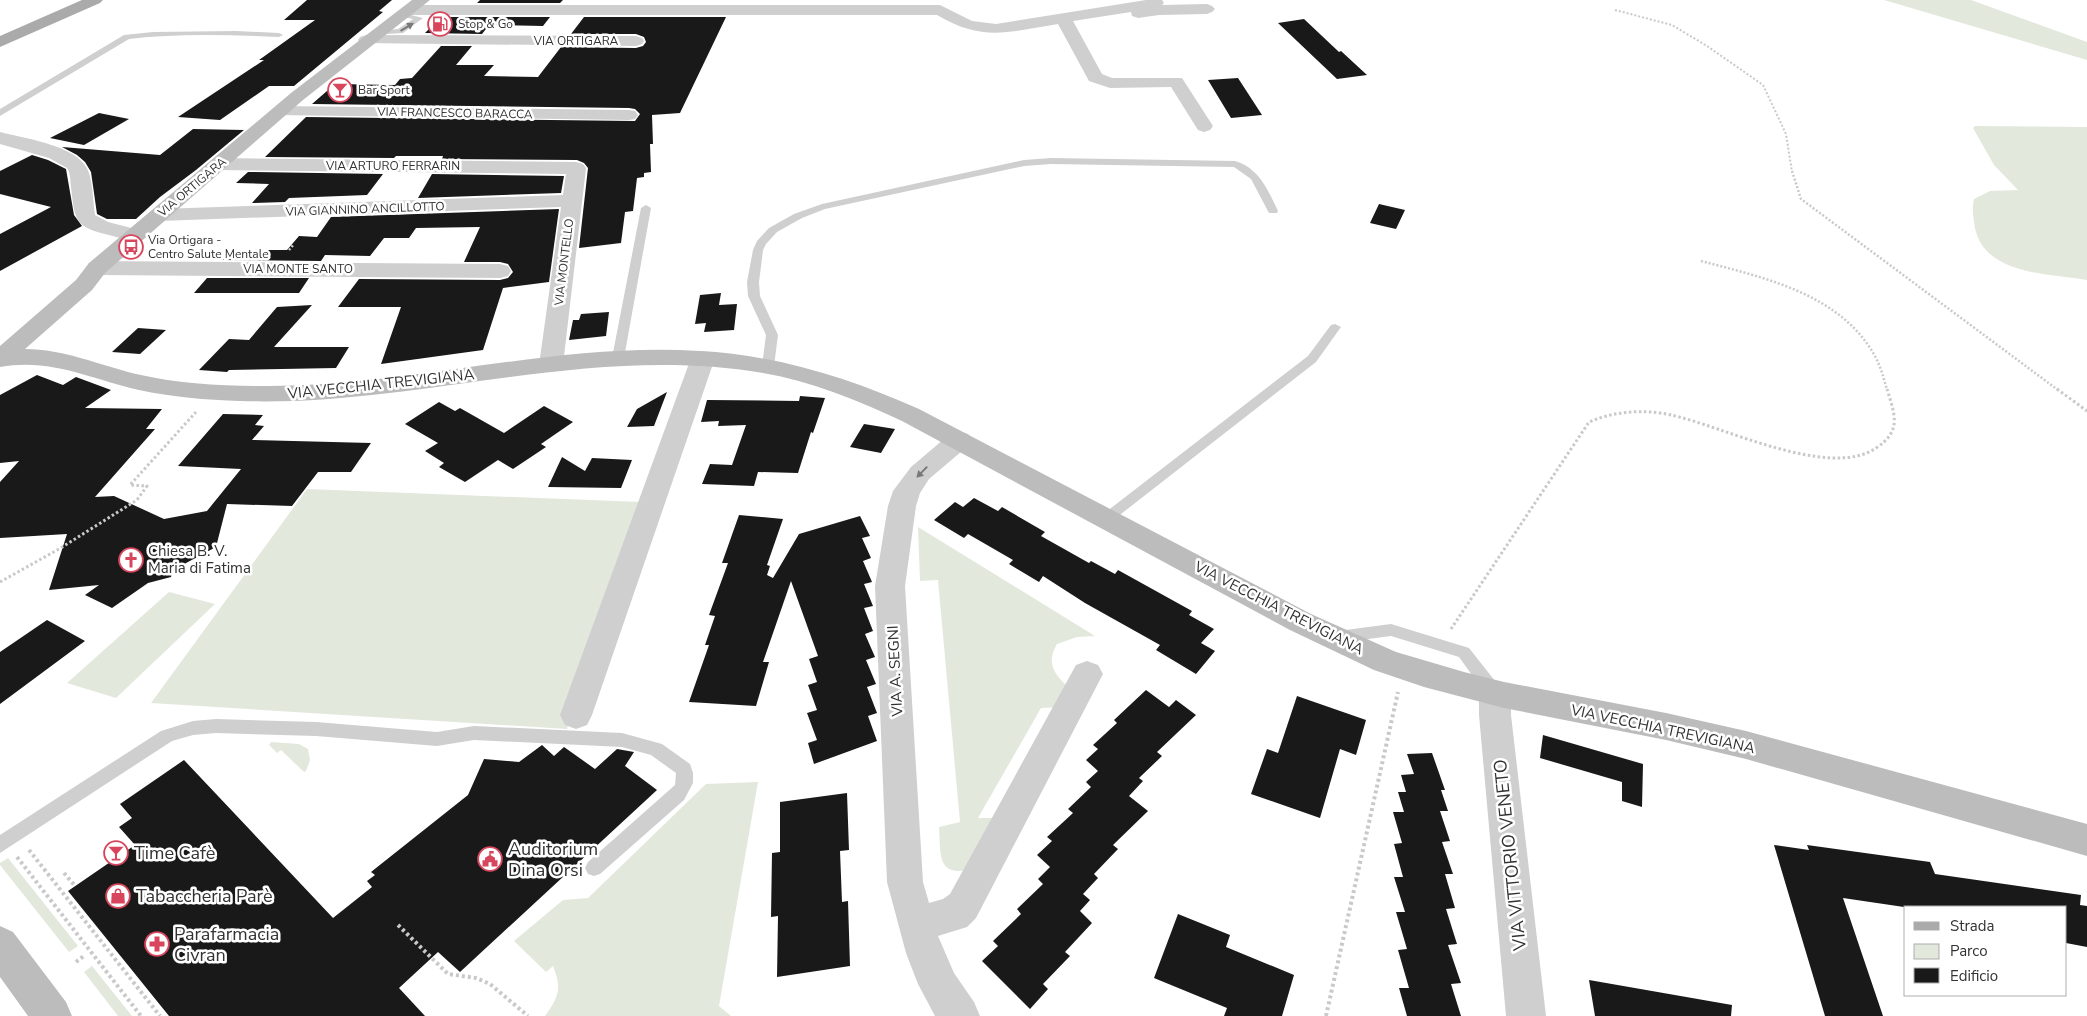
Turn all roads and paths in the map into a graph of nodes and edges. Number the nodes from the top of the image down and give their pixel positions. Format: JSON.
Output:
{"nodes":[{"id":1,"x":95,"y":0,"type":"edge"},
{"id":2,"x":422,"y":0,"type":"edge"},
{"id":3,"x":1156,"y":3,"type":"dead end"},
{"id":4,"x":566,"y":5,"type":"edge"},
{"id":5,"x":668,"y":5,"type":"edge"},
{"id":6,"x":849,"y":5,"type":"edge"},
{"id":7,"x":941,"y":5,"type":"edge"},
{"id":8,"x":1207,"y":9,"type":"dead end"},
{"id":9,"x":1615,"y":10,"type":"dead end"},
{"id":10,"x":405,"y":12,"type":"junction"},
{"id":11,"x":1065,"y":21,"type":"junction"},
{"id":12,"x":279,"y":36,"type":"dead end"},
{"id":13,"x":371,"y":37,"type":"junction"},
{"id":14,"x":636,"y":41,"type":"dead end"},
{"id":15,"x":0,"y":42,"type":"edge"},
{"id":16,"x":281,"y":111,"type":"junction"},
{"id":17,"x":0,"y":113,"type":"edge"},
{"id":18,"x":629,"y":114,"type":"dead end"},
{"id":19,"x":1204,"y":126,"type":"dead end"},
{"id":20,"x":0,"y":138,"type":"edge"},
{"id":21,"x":219,"y":164,"type":"junction"},
{"id":22,"x":567,"y":167,"type":"joint"},
{"id":23,"x":571,"y":201,"type":"junction"},
{"id":24,"x":646,"y":208,"type":"dead end"},
{"id":25,"x":1273,"y":211,"type":"dead end"},
{"id":26,"x":159,"y":215,"type":"junction"},
{"id":27,"x":136,"y":235,"type":"junction"},
{"id":28,"x":1701,"y":262,"type":"dead end"},
{"id":29,"x":97,"y":268,"type":"junction"},
{"id":30,"x":500,"y":271,"type":"dead end"},
{"id":31,"x":1335,"y":327,"type":"dead end"},
{"id":32,"x":34,"y":328,"type":"junction"},
{"id":33,"x":618,"y":358,"type":"junction"},
{"id":34,"x":703,"y":358,"type":"junction"},
{"id":35,"x":0,"y":359,"type":"edge"},
{"id":36,"x":63,"y":360,"type":"junction"},
{"id":37,"x":551,"y":365,"type":"junction"},
{"id":38,"x":768,"y":366,"type":"junction"},
{"id":39,"x":200,"y":407,"type":"dead end"},
{"id":40,"x":2087,"y":411,"type":"edge"},
{"id":41,"x":959,"y":440,"type":"junction"},
{"id":42,"x":1107,"y":518,"type":"junction"},
{"id":43,"x":0,"y":582,"type":"edge"},
{"id":44,"x":1333,"y":638,"type":"junction"},
{"id":45,"x":1447,"y":647,"type":"junction"},
{"id":46,"x":1087,"y":674,"type":"dead end"},
{"id":47,"x":1400,"y":684,"type":"dead end"},
{"id":48,"x":1495,"y":694,"type":"junction"},
{"id":49,"x":576,"y":715,"type":"dead end"},
{"id":50,"x":16,"y":835,"type":"junction"},
{"id":51,"x":2087,"y":840,"type":"edge"},
{"id":52,"x":7,"y":849,"type":"edge"},
{"id":53,"x":594,"y":868,"type":"dead end"},
{"id":54,"x":64,"y":873,"type":"dead end"},
{"id":55,"x":75,"y":886,"type":"dead end"},
{"id":56,"x":398,"y":925,"type":"dead end"},
{"id":57,"x":916,"y":925,"type":"junction"},
{"id":58,"x":0,"y":945,"type":"edge"},
{"id":59,"x":85,"y":955,"type":"dead end"},
{"id":60,"x":76,"y":962,"type":"dead end"},
{"id":61,"x":52,"y":1016,"type":"edge"},
{"id":62,"x":141,"y":1016,"type":"edge"},
{"id":63,"x":160,"y":1016,"type":"edge"},
{"id":64,"x":528,"y":1016,"type":"edge"},
{"id":65,"x":960,"y":1016,"type":"edge"},
{"id":66,"x":1326,"y":1016,"type":"edge"},
{"id":67,"x":1526,"y":1016,"type":"edge"}],
"edges":[{"from":1,"to":15,"type":"main road"},
{"from":2,"to":10,"type":"street","name":"VIA ORTIGARA"},
{"from":3,"to":11,"type":"street"},
{"from":4,"to":5,"type":"street"},
{"from":4,"to":10,"type":"street"},
{"from":5,"to":6,"type":"street"},
{"from":6,"to":7,"type":"street"},
{"from":7,"to":11,"type":"street"},
{"from":8,"to":11,"type":"street"},
{"from":9,"to":40,"type":"path"},
{"from":10,"to":13,"type":"street","name":"VIA ORTIGARA"},
{"from":11,"to":19,"type":"street"},
{"from":12,"to":17,"type":"lane"},
{"from":13,"to":14,"type":"street","name":"VIA ORTIGARA"},
{"from":13,"to":16,"type":"street","name":"VIA ORTIGARA"},
{"from":16,"to":18,"type":"street","name":"VIA FRANCESCO BARACCA"},
{"from":16,"to":21,"type":"street","name":"VIA ORTIGARA"},
{"from":20,"to":27,"type":"street"},
{"from":21,"to":22,"type":"street","name":"VIA ARTURO FERRARIN"},
{"from":21,"to":26,"type":"street","name":"VIA ORTIGARA"},
{"from":22,"to":23,"type":"street","name":"VIA MONTELLO"},
{"from":23,"to":26,"type":"street","name":"VIA GIANNINO ANCILLOTTO"},
{"from":23,"to":37,"type":"street","name":"VIA MONTELLO"},
{"from":24,"to":33,"type":"lane"},
{"from":25,"to":38,"type":"lane"},
{"from":26,"to":27,"type":"street","name":"VIA ORTIGARA"},
{"from":27,"to":29,"type":"street","name":"VIA ORTIGARA"},
{"from":28,"to":45,"type":"path"},
{"from":29,"to":30,"type":"street","name":"VIA MONTE SANTO"},
{"from":29,"to":32,"type":"street","name":"VIA ORTIGARA"},
{"from":31,"to":42,"type":"lane"},
{"from":32,"to":35,"type":"street","name":"VIA ORTIGARA"},
{"from":32,"to":36,"type":"street","name":"VIA VECCHIA TREVIGIANA"},
{"from":33,"to":34,"type":"street","name":"VIA VECCHIA TREVIGIANA"},
{"from":33,"to":37,"type":"street","name":"VIA VECCHIA TREVIGIANA"},
{"from":34,"to":38,"type":"street","name":"VIA VECCHIA TREVIGIANA"},
{"from":34,"to":49,"type":"street"},
{"from":35,"to":36,"type":"street","name":"VIA VECCHIA TREVIGIANA"},
{"from":36,"to":37,"type":"street","name":"VIA VECCHIA TREVIGIANA"},
{"from":38,"to":41,"type":"street","name":"VIA VECCHIA TREVIGIANA"},
{"from":39,"to":43,"type":"path"},
{"from":41,"to":42,"type":"street","name":"VIA VECCHIA TREVIGIANA"},
{"from":41,"to":57,"type":"street","name":"VIA A. SEGNI","one_way":true},
{"from":42,"to":44,"type":"street","name":"VIA VECCHIA TREVIGIANA"},
{"from":44,"to":45,"type":"lane"},
{"from":44,"to":48,"type":"street","name":"VIA VECCHIA TREVIGIANA"},
{"from":45,"to":48,"type":"lane"},
{"from":46,"to":57,"type":"street"},
{"from":47,"to":66,"type":"path"},
{"from":48,"to":51,"type":"street","name":"VIA VECCHIA TREVIGIANA"},
{"from":48,"to":67,"type":"street","name":"VIA VITTORIO VENETO"},
{"from":50,"to":52,"type":"lane"},
{"from":50,"to":53,"type":"lane"},
{"from":50,"to":63,"type":"path"},
{"from":52,"to":62,"type":"path"},
{"from":54,"to":55,"type":"path"},
{"from":56,"to":64,"type":"path"},
{"from":57,"to":65,"type":"street","name":"VIA A. SEGNI"},
{"from":58,"to":61,"type":"street"},
{"from":59,"to":60,"type":"path"}]}
